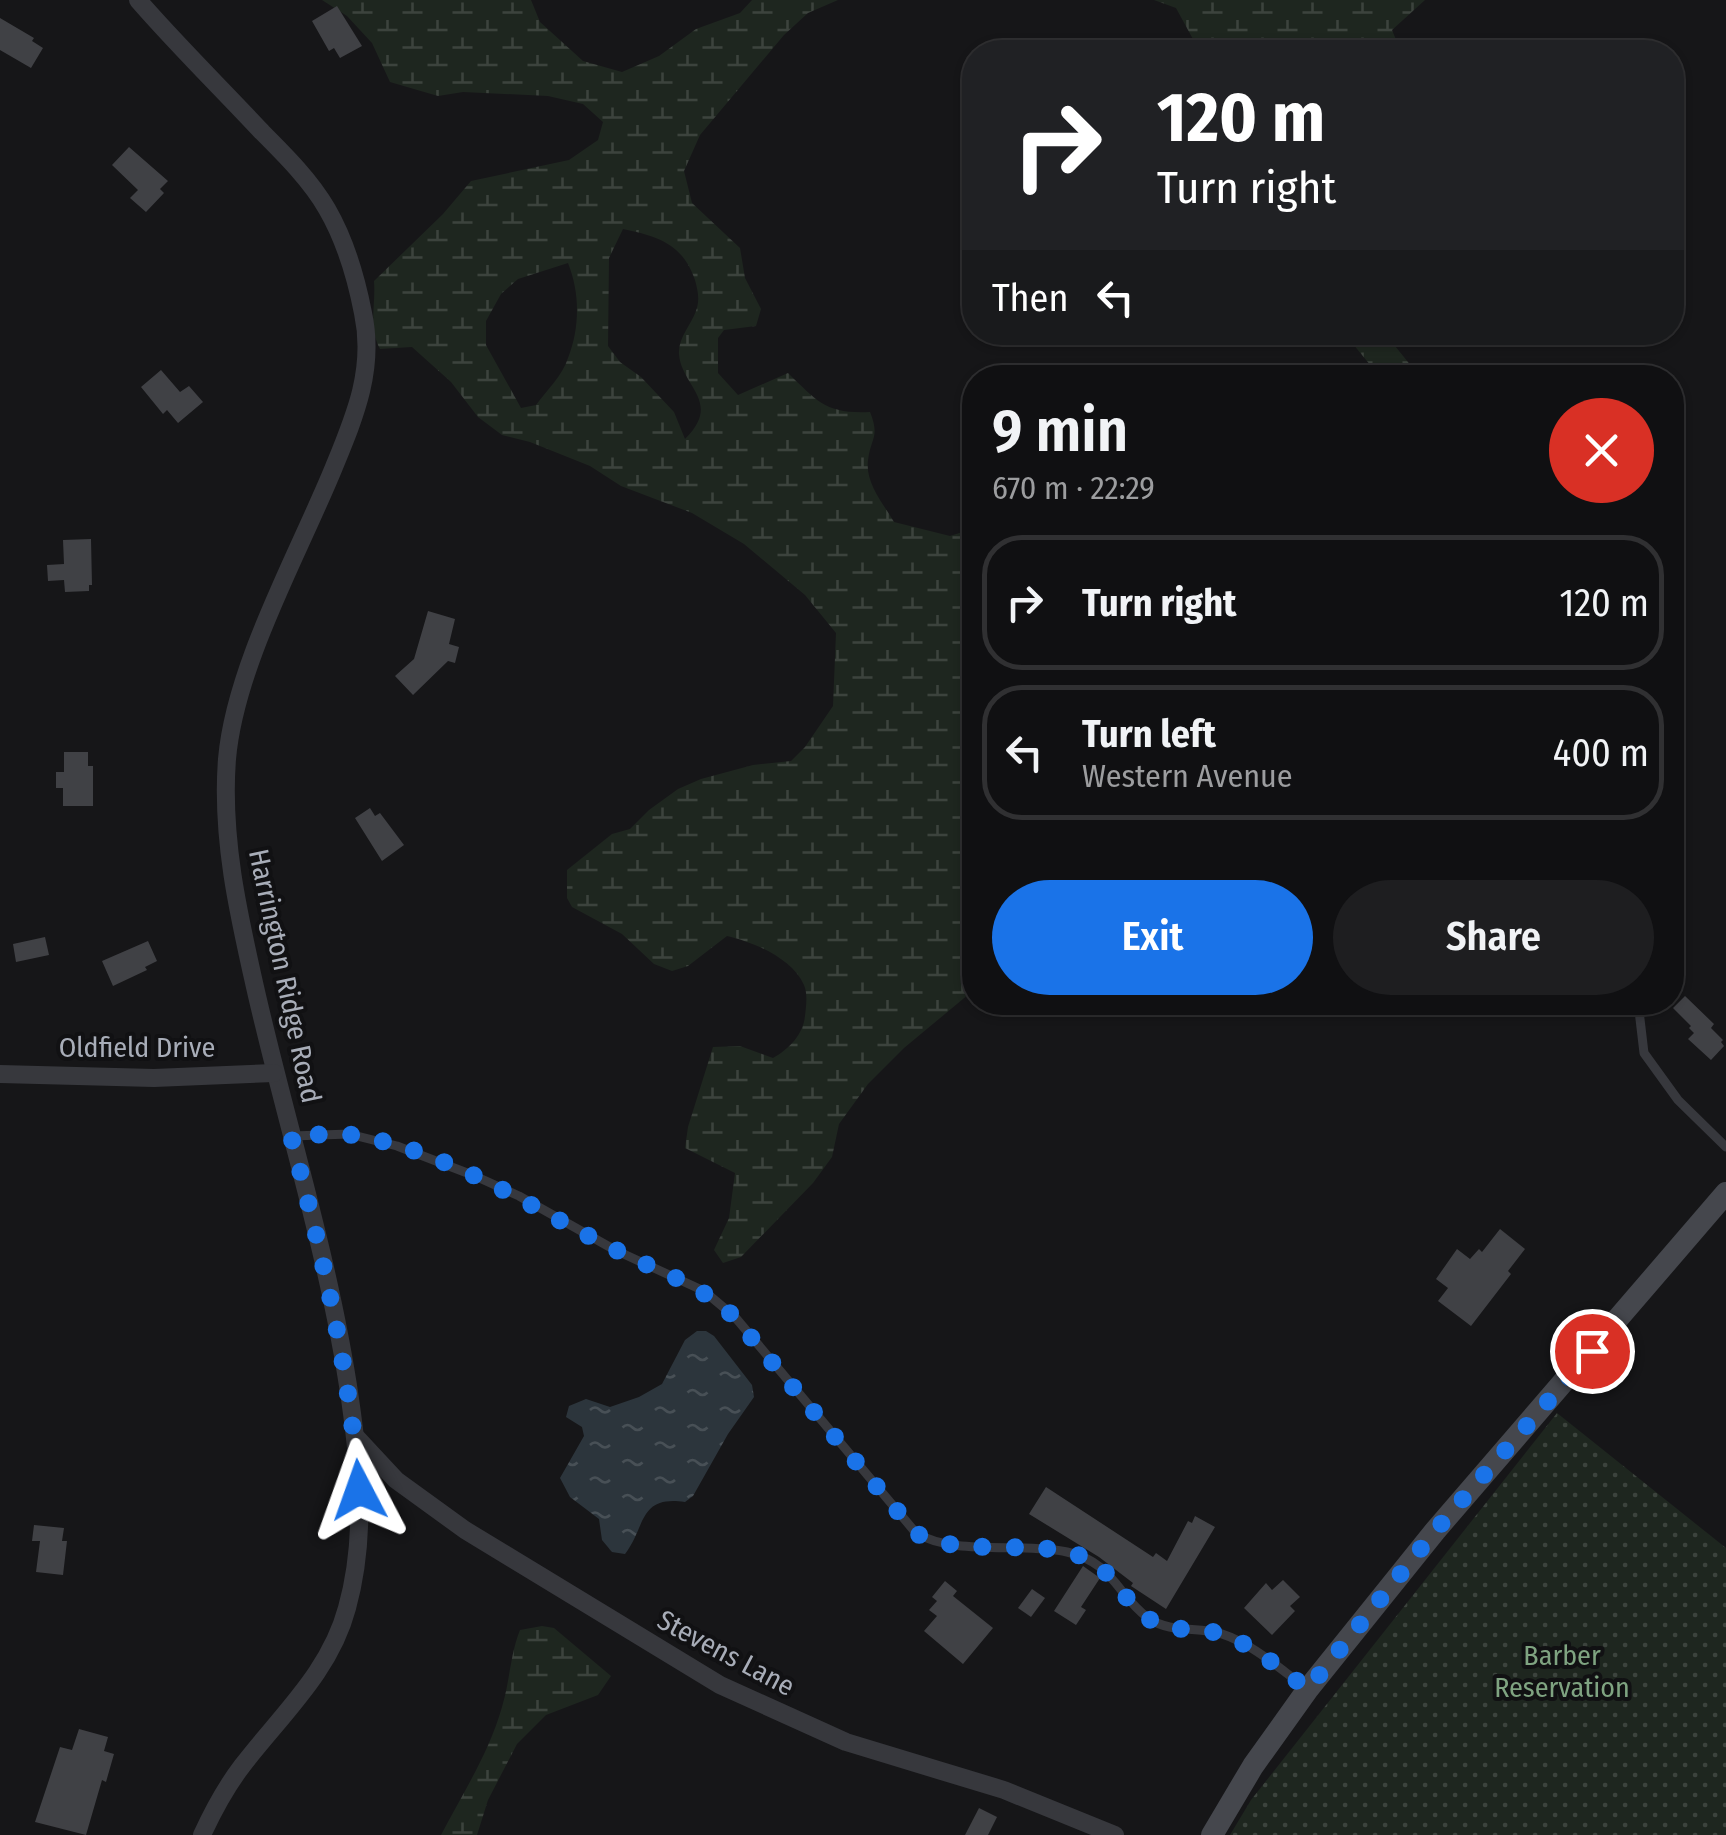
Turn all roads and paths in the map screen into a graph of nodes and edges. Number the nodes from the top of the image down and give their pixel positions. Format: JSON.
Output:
{"nodes":[{"id":1,"x":138,"y":0,"type":"edge"},
{"id":2,"x":1640,"y":1015,"type":"edge"},
{"id":3,"x":274,"y":1073,"type":"junction"},
{"id":4,"x":0,"y":1074,"type":"edge"},
{"id":5,"x":291,"y":1136,"type":"junction"},
{"id":6,"x":1726,"y":1147,"type":"edge"},
{"id":7,"x":1726,"y":1193,"type":"edge"},
{"id":8,"x":356,"y":1436,"type":"junction"},
{"id":9,"x":1308,"y":1689,"type":"junction"},
{"id":10,"x":1221,"y":1831,"type":"edge"},
{"id":11,"x":202,"y":1835,"type":"edge"},
{"id":12,"x":1115,"y":1835,"type":"edge"}],
"edges":[{"from":1,"to":3,"type":"street","name":"Harrington Ridge Road"},
{"from":2,"to":6,"type":"lane"},
{"from":3,"to":4,"type":"street","name":"Oldfield Drive"},
{"from":3,"to":5,"type":"street","name":"Harrington Ridge Road"},
{"from":5,"to":8,"type":"street","name":"Harrington Ridge Road"},
{"from":5,"to":9,"type":"lane"},
{"from":7,"to":9,"type":"street"},
{"from":8,"to":11,"type":"street","name":"Harrington Ridge Road"},
{"from":8,"to":12,"type":"street","name":"Stevens Lane"},
{"from":9,"to":10,"type":"street"}]}
